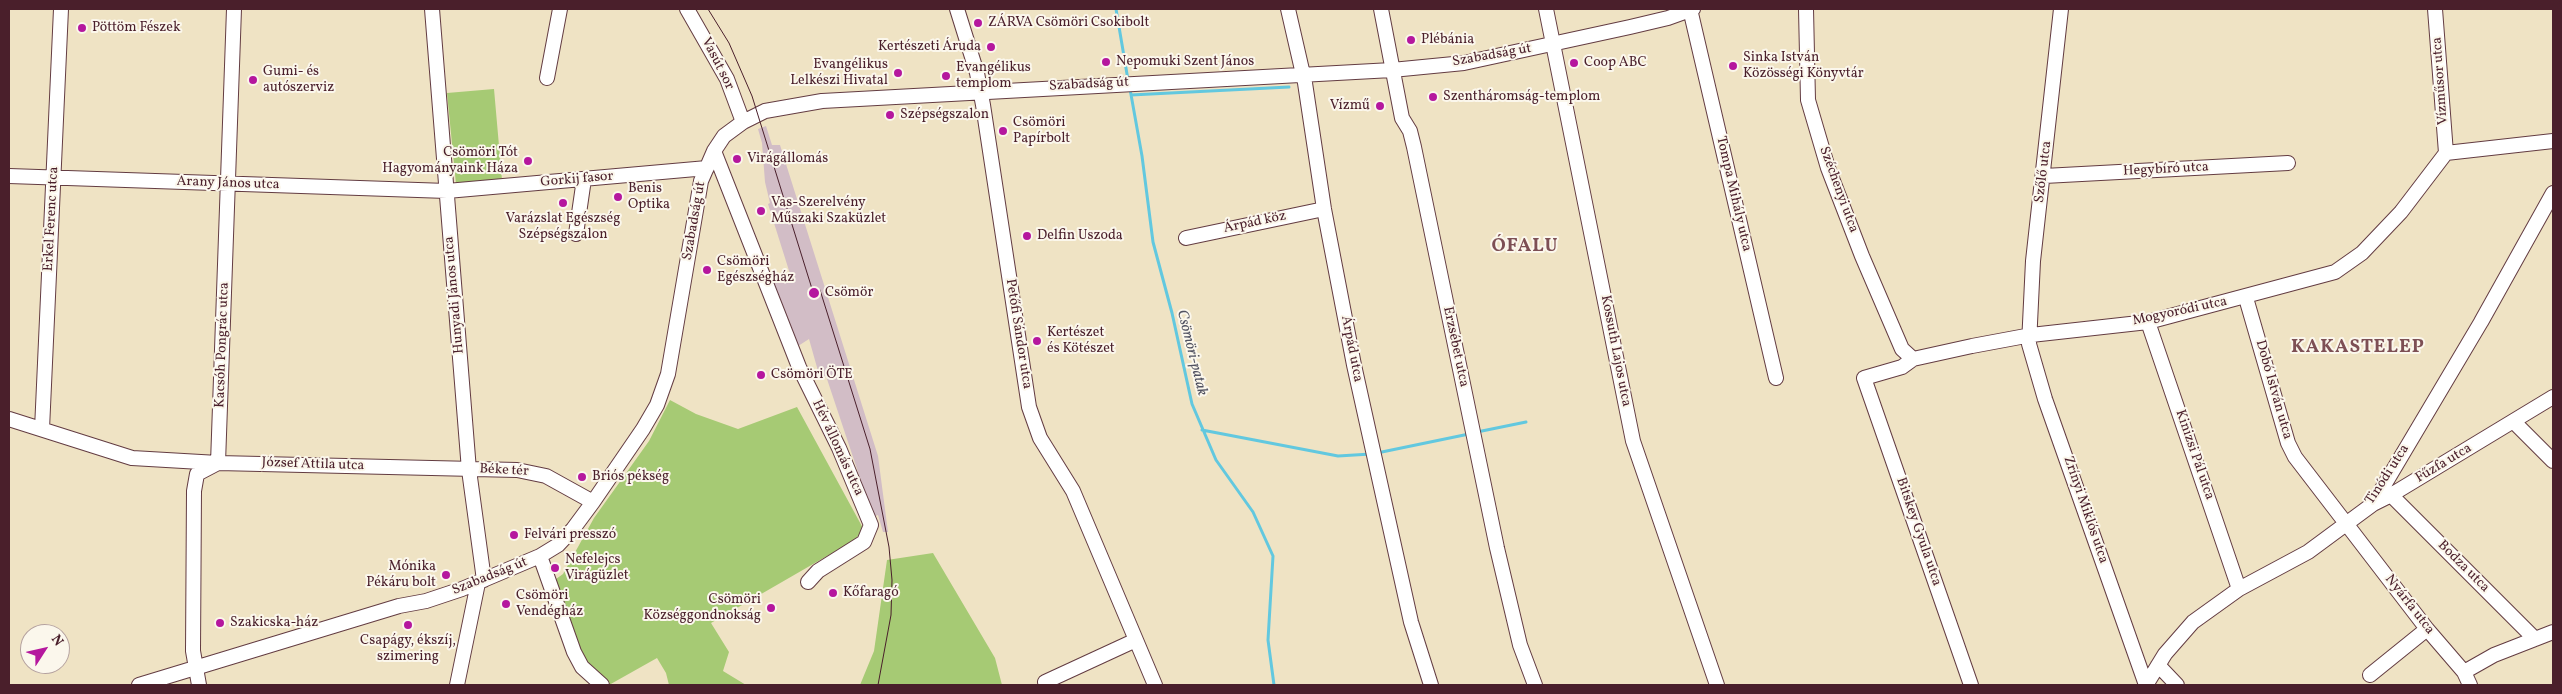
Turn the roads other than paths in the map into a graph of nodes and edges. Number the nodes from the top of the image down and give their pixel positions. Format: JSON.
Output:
{"nodes":[{"id":1,"x":61,"y":9,"type":"edge"},
{"id":2,"x":234,"y":9,"type":"edge"},
{"id":3,"x":432,"y":9,"type":"edge"},
{"id":4,"x":560,"y":9,"type":"edge"},
{"id":5,"x":687,"y":9,"type":"edge"},
{"id":6,"x":957,"y":9,"type":"edge"},
{"id":7,"x":1288,"y":9,"type":"edge"},
{"id":8,"x":1381,"y":9,"type":"edge"},
{"id":9,"x":1546,"y":9,"type":"edge"},
{"id":10,"x":1691,"y":9,"type":"edge"},
{"id":11,"x":1806,"y":9,"type":"edge"},
{"id":12,"x":2061,"y":9,"type":"edge"},
{"id":13,"x":2435,"y":9,"type":"edge"},
{"id":14,"x":1553,"y":45,"type":"junction"},
{"id":15,"x":1392,"y":70,"type":"junction"},
{"id":16,"x":1302,"y":74,"type":"junction"},
{"id":17,"x":547,"y":78,"type":"dead end"},
{"id":18,"x":980,"y":91,"type":"junction"},
{"id":19,"x":743,"y":122,"type":"junction"},
{"id":20,"x":2553,"y":141,"type":"edge"},
{"id":21,"x":714,"y":151,"type":"junction"},
{"id":22,"x":2446,"y":152,"type":"junction"},
{"id":23,"x":2288,"y":163,"type":"dead end"},
{"id":24,"x":706,"y":168,"type":"junction"},
{"id":25,"x":9,"y":176,"type":"edge"},
{"id":26,"x":2044,"y":176,"type":"junction"},
{"id":27,"x":55,"y":178,"type":"junction"},
{"id":28,"x":584,"y":179,"type":"junction"},
{"id":29,"x":229,"y":184,"type":"junction"},
{"id":30,"x":447,"y":191,"type":"junction"},
{"id":31,"x":2553,"y":193,"type":"edge"},
{"id":32,"x":1324,"y":209,"type":"junction"},
{"id":33,"x":576,"y":234,"type":"dead end"},
{"id":34,"x":1186,"y":238,"type":"dead end"},
{"id":35,"x":2246,"y":298,"type":"junction"},
{"id":36,"x":2148,"y":322,"type":"junction"},
{"id":37,"x":2031,"y":335,"type":"junction"},
{"id":38,"x":1913,"y":359,"type":"junction"},
{"id":39,"x":1776,"y":378,"type":"dead end"},
{"id":40,"x":1864,"y":378,"type":"joint"},
{"id":41,"x":2553,"y":397,"type":"edge"},
{"id":42,"x":9,"y":419,"type":"edge"},
{"id":43,"x":2514,"y":422,"type":"junction"},
{"id":44,"x":42,"y":429,"type":"junction"},
{"id":45,"x":158,"y":460,"type":"junction"},
{"id":46,"x":2553,"y":461,"type":"edge"},
{"id":47,"x":218,"y":463,"type":"junction"},
{"id":48,"x":469,"y":470,"type":"junction"},
{"id":49,"x":197,"y":474,"type":"junction"},
{"id":50,"x":2391,"y":496,"type":"junction"},
{"id":51,"x":593,"y":502,"type":"junction"},
{"id":52,"x":2373,"y":504,"type":"junction"},
{"id":53,"x":2347,"y":524,"type":"junction"},
{"id":54,"x":540,"y":556,"type":"junction"},
{"id":55,"x":481,"y":582,"type":"junction"},
{"id":56,"x":808,"y":582,"type":"dead end"},
{"id":57,"x":2239,"y":589,"type":"junction"},
{"id":58,"x":2427,"y":629,"type":"junction"},
{"id":59,"x":2553,"y":632,"type":"edge"},
{"id":60,"x":2535,"y":639,"type":"junction"},
{"id":61,"x":1136,"y":640,"type":"junction"},
{"id":62,"x":2158,"y":665,"type":"junction"},
{"id":63,"x":195,"y":668,"type":"junction"},
{"id":64,"x":2464,"y":672,"type":"junction"},
{"id":65,"x":2370,"y":675,"type":"dead end"},
{"id":66,"x":1045,"y":682,"type":"dead end"},
{"id":67,"x":139,"y":685,"type":"edge"},
{"id":68,"x":199,"y":685,"type":"edge"},
{"id":69,"x":457,"y":685,"type":"edge"},
{"id":70,"x":602,"y":685,"type":"edge"},
{"id":71,"x":1156,"y":685,"type":"edge"},
{"id":72,"x":1431,"y":685,"type":"edge"},
{"id":73,"x":1535,"y":685,"type":"edge"},
{"id":74,"x":1717,"y":685,"type":"edge"},
{"id":75,"x":1971,"y":685,"type":"edge"},
{"id":76,"x":2146,"y":685,"type":"edge"},
{"id":77,"x":2177,"y":685,"type":"edge"},
{"id":78,"x":2470,"y":685,"type":"edge"}],
"edges":[{"from":1,"to":27,"type":"street","name":"Erkel Ferenc utca"},
{"from":2,"to":29,"type":"street","name":"Kacsóh Pongrác utca"},
{"from":3,"to":30,"type":"street","name":"Hunyadi János utca"},
{"from":4,"to":17,"type":"street"},
{"from":5,"to":19,"type":"street","name":"Vasút sor"},
{"from":6,"to":18,"type":"street","name":"Petőfi Sándor utca"},
{"from":7,"to":16,"type":"street","name":"Árpád utca"},
{"from":8,"to":15,"type":"street","name":"Erzsébet utca"},
{"from":9,"to":14,"type":"street","name":"Kossuth Lajos utca"},
{"from":10,"to":14,"type":"street","name":"Szabadság út"},
{"from":10,"to":39,"type":"street","name":"Tompa Mihály utca"},
{"from":11,"to":38,"type":"street","name":"Széchenyi utca"},
{"from":12,"to":26,"type":"street","name":"Szőlő utca"},
{"from":13,"to":22,"type":"street","name":"Vízműsor utca"},
{"from":14,"to":15,"type":"street","name":"Szabadság út"},
{"from":14,"to":74,"type":"street","name":"Kossuth Lajos utca"},
{"from":15,"to":16,"type":"street","name":"Szabadság út"},
{"from":15,"to":73,"type":"street","name":"Erzsébet utca"},
{"from":16,"to":18,"type":"street","name":"Szabadság út"},
{"from":16,"to":32,"type":"street","name":"Árpád utca"},
{"from":18,"to":19,"type":"street","name":"Szabadság út"},
{"from":18,"to":61,"type":"street","name":"Petőfi Sándor utca"},
{"from":19,"to":21,"type":"street","name":"Szabadság út"},
{"from":20,"to":22,"type":"street"},
{"from":21,"to":24,"type":"street","name":"Szabadság út"},
{"from":21,"to":56,"type":"street","name":"Hév állomás utca"},
{"from":22,"to":35,"type":"street","name":"Mogyoródi utca"},
{"from":23,"to":26,"type":"street","name":"Hegybíró utca"},
{"from":24,"to":28,"type":"street","name":"Gorkij fasor"},
{"from":24,"to":51,"type":"street","name":"Szabadság út"},
{"from":25,"to":27,"type":"street","name":"Arany János utca"},
{"from":26,"to":37,"type":"street","name":"Szőlő utca"},
{"from":27,"to":29,"type":"street","name":"Arany János utca"},
{"from":27,"to":44,"type":"street","name":"Erkel Ferenc utca"},
{"from":28,"to":30,"type":"street","name":"Gorkij fasor"},
{"from":28,"to":33,"type":"street"},
{"from":29,"to":30,"type":"street","name":"Arany János utca"},
{"from":29,"to":47,"type":"street","name":"Kacsóh Pongrác utca"},
{"from":30,"to":48,"type":"street","name":"Hunyadi János utca"},
{"from":31,"to":52,"type":"street","name":"Tinódi utca"},
{"from":32,"to":34,"type":"street","name":"Árpád köz"},
{"from":32,"to":72,"type":"street","name":"Árpád utca"},
{"from":35,"to":36,"type":"street","name":"Mogyoródi utca"},
{"from":35,"to":53,"type":"street","name":"Dobó István utca"},
{"from":36,"to":37,"type":"street","name":"Mogyoródi utca"},
{"from":36,"to":57,"type":"street","name":"Kinizsi Pál utca"},
{"from":37,"to":38,"type":"street","name":"Mogyoródi utca"},
{"from":37,"to":76,"type":"street","name":"Zrínyi Miklós utca"},
{"from":38,"to":40,"type":"street","name":"Mogyoródi utca"},
{"from":40,"to":75,"type":"street","name":"Bitskey Gyula utca"},
{"from":41,"to":43,"type":"street","name":"Fűzfa utca"},
{"from":42,"to":44,"type":"street","name":"József Attila utca"},
{"from":43,"to":46,"type":"street"},
{"from":43,"to":50,"type":"street","name":"Fűzfa utca"},
{"from":44,"to":45,"type":"street","name":"József Attila utca"},
{"from":45,"to":47,"type":"street","name":"József Attila utca"},
{"from":45,"to":49,"type":"street","name":"József Attila utca"},
{"from":47,"to":48,"type":"street","name":"József Attila utca"},
{"from":47,"to":49,"type":"street"},
{"from":48,"to":51,"type":"street","name":"Béke tér"},
{"from":48,"to":55,"type":"street","name":"Hunyadi János utca"},
{"from":49,"to":63,"type":"street"},
{"from":50,"to":52,"type":"street","name":"Fűzfa utca"},
{"from":50,"to":60,"type":"street","name":"Bodza utca"},
{"from":51,"to":54,"type":"street","name":"Szabadság út"},
{"from":52,"to":53,"type":"street","name":"Tinódi utca"},
{"from":53,"to":57,"type":"street","name":"Tinódi utca"},
{"from":53,"to":58,"type":"street","name":"Nyárfa utca"},
{"from":54,"to":55,"type":"street","name":"Szabadság út"},
{"from":54,"to":70,"type":"street"},
{"from":55,"to":63,"type":"street","name":"Szabadság út"},
{"from":55,"to":69,"type":"street","name":"Hunyadi János utca"},
{"from":57,"to":62,"type":"street","name":"Tinódi utca"},
{"from":58,"to":64,"type":"street","name":"Nyárfa utca"},
{"from":58,"to":65,"type":"street"},
{"from":59,"to":60,"type":"street"},
{"from":60,"to":64,"type":"street"},
{"from":61,"to":66,"type":"street"},
{"from":61,"to":71,"type":"street","name":"Petőfi Sándor utca"},
{"from":62,"to":76,"type":"street","name":"Tinódi utca"},
{"from":62,"to":77,"type":"street"},
{"from":63,"to":67,"type":"street","name":"Szabadság út"},
{"from":63,"to":68,"type":"street"},
{"from":64,"to":78,"type":"street","name":"Nyárfa utca"}]}
